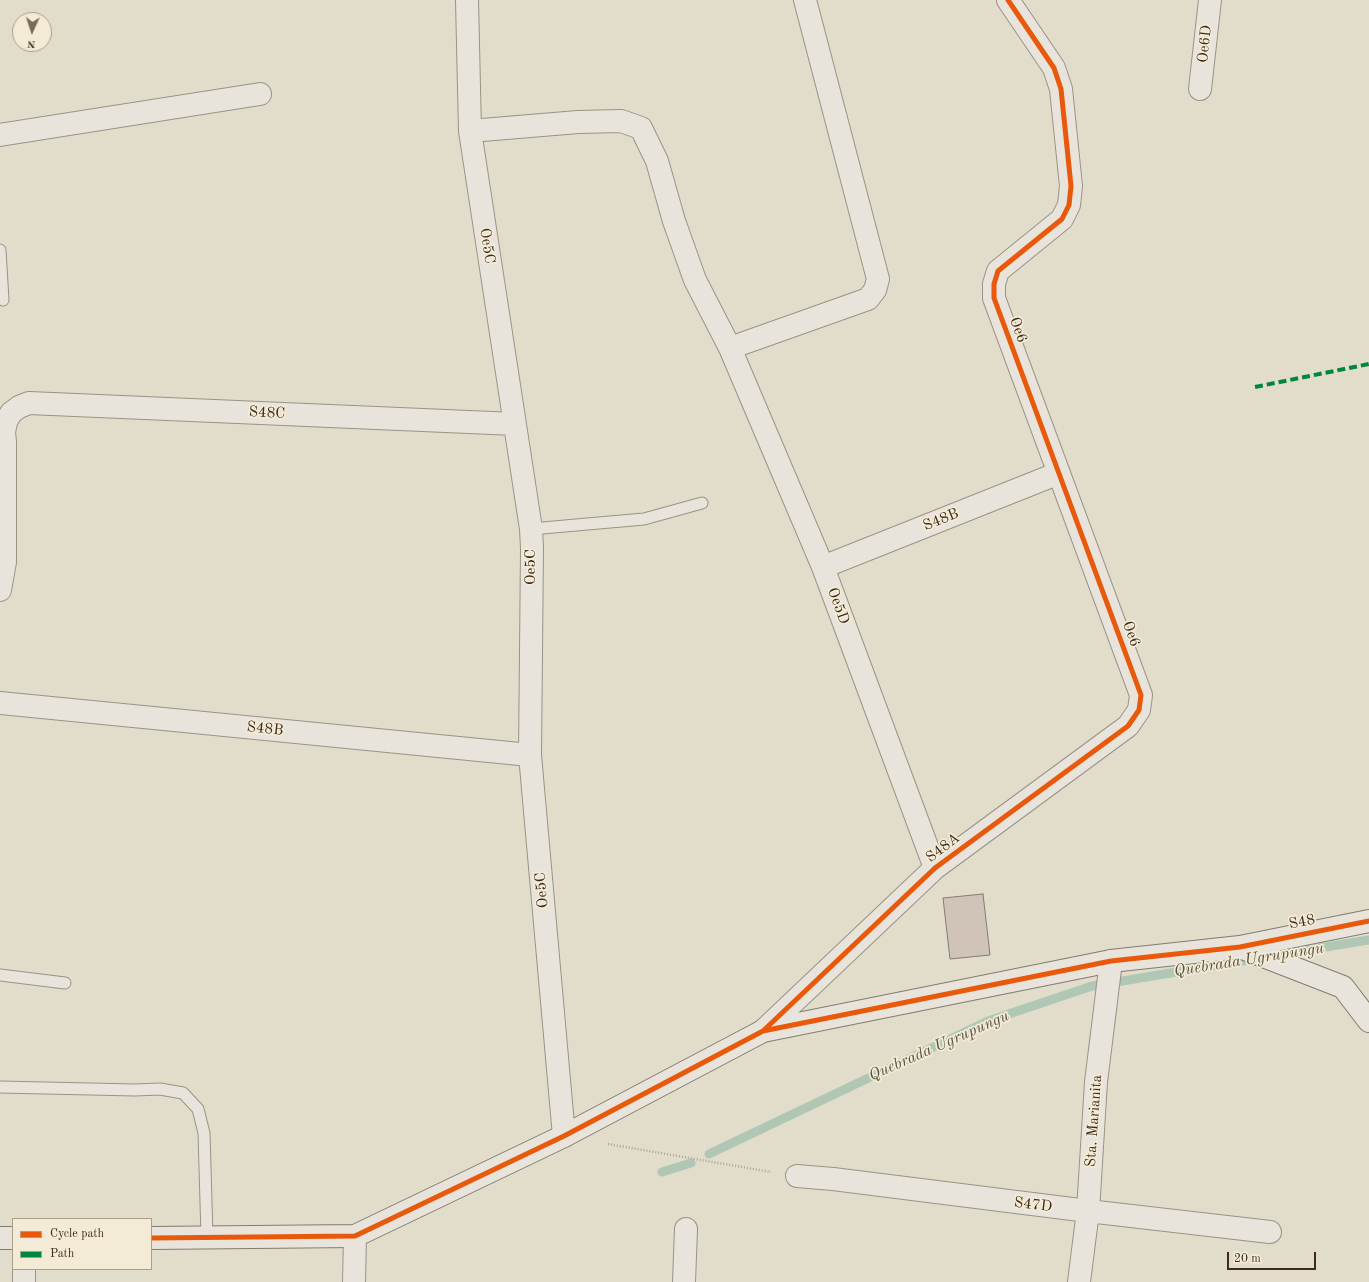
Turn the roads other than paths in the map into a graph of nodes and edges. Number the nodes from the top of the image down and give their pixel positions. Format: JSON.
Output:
{"nodes":[{"id":1,"x":467,"y":0,"type":"edge"},
{"id":2,"x":805,"y":0,"type":"edge"},
{"id":3,"x":1008,"y":0,"type":"edge"},
{"id":4,"x":1210,"y":0,"type":"edge"},
{"id":5,"x":1200,"y":89,"type":"dead end"},
{"id":6,"x":260,"y":94,"type":"dead end"},
{"id":7,"x":470,"y":131,"type":"junction"},
{"id":8,"x":0,"y":135,"type":"edge"},
{"id":9,"x":0,"y":250,"type":"edge"},
{"id":10,"x":3,"y":300,"type":"dead end"},
{"id":11,"x":730,"y":348,"type":"junction"},
{"id":12,"x":515,"y":424,"type":"junction"},
{"id":13,"x":1059,"y":473,"type":"junction"},
{"id":14,"x":702,"y":503,"type":"dead end"},
{"id":15,"x":531,"y":529,"type":"junction"},
{"id":16,"x":823,"y":567,"type":"junction"},
{"id":17,"x":0,"y":590,"type":"edge"},
{"id":18,"x":1141,"y":695,"type":"joint"},
{"id":19,"x":0,"y":703,"type":"edge"},
{"id":20,"x":530,"y":755,"type":"junction"},
{"id":21,"x":935,"y":868,"type":"junction"},
{"id":22,"x":1369,"y":921,"type":"edge"},
{"id":23,"x":1240,"y":947,"type":"junction"},
{"id":24,"x":1111,"y":961,"type":"junction"},
{"id":25,"x":0,"y":975,"type":"edge"},
{"id":26,"x":65,"y":983,"type":"dead end"},
{"id":27,"x":1369,"y":1020,"type":"edge"},
{"id":28,"x":763,"y":1032,"type":"junction"},
{"id":29,"x":0,"y":1087,"type":"edge"},
{"id":30,"x":564,"y":1136,"type":"junction"},
{"id":31,"x":797,"y":1176,"type":"road end"},
{"id":32,"x":1088,"y":1211,"type":"junction"},
{"id":33,"x":686,"y":1229,"type":"dead end"},
{"id":34,"x":1270,"y":1232,"type":"dead end"},
{"id":35,"x":355,"y":1236,"type":"junction"},
{"id":36,"x":207,"y":1237,"type":"junction"},
{"id":37,"x":0,"y":1238,"type":"edge"},
{"id":38,"x":12,"y":1238,"type":"edge"},
{"id":39,"x":152,"y":1238,"type":"edge"},
{"id":40,"x":24,"y":1270,"type":"edge"},
{"id":41,"x":24,"y":1282,"type":"edge"},
{"id":42,"x":354,"y":1282,"type":"edge"},
{"id":43,"x":684,"y":1282,"type":"edge"},
{"id":44,"x":1079,"y":1282,"type":"edge"}],
"edges":[{"from":1,"to":7,"type":"street","name":"Oe5C"},
{"from":2,"to":11,"type":"street"},
{"from":3,"to":13,"type":"street","name":"Oe6"},
{"from":4,"to":5,"type":"street","name":"Oe6D"},
{"from":6,"to":8,"type":"street"},
{"from":7,"to":11,"type":"street","name":"Oe5D"},
{"from":7,"to":12,"type":"street","name":"Oe5C"},
{"from":9,"to":10,"type":"lane"},
{"from":11,"to":16,"type":"street","name":"Oe5D"},
{"from":12,"to":15,"type":"street","name":"Oe5C"},
{"from":12,"to":17,"type":"street","name":"S48C"},
{"from":13,"to":16,"type":"street","name":"S48B"},
{"from":13,"to":18,"type":"street","name":"Oe6"},
{"from":14,"to":15,"type":"lane"},
{"from":15,"to":20,"type":"street","name":"Oe5C"},
{"from":16,"to":21,"type":"street","name":"Oe5D"},
{"from":18,"to":21,"type":"street","name":"S48A"},
{"from":19,"to":20,"type":"street","name":"S48B"},
{"from":20,"to":30,"type":"street","name":"Oe5C"},
{"from":21,"to":28,"type":"street","name":"S48A"},
{"from":22,"to":23,"type":"street","name":"S48"},
{"from":23,"to":24,"type":"street","name":"S48"},
{"from":23,"to":27,"type":"street"},
{"from":24,"to":28,"type":"street","name":"S48"},
{"from":24,"to":32,"type":"street","name":"Sta. Marianita"},
{"from":25,"to":26,"type":"lane"},
{"from":28,"to":30,"type":"street"},
{"from":29,"to":36,"type":"lane"},
{"from":30,"to":35,"type":"street"},
{"from":31,"to":32,"type":"street","name":"S47D"},
{"from":32,"to":34,"type":"street","name":"S47D"},
{"from":32,"to":44,"type":"street","name":"Sta. Marianita"},
{"from":33,"to":43,"type":"street"},
{"from":35,"to":36,"type":"street"},
{"from":35,"to":42,"type":"street"},
{"from":36,"to":39,"type":"street"},
{"from":37,"to":38,"type":"street"},
{"from":40,"to":41,"type":"street"}]}
